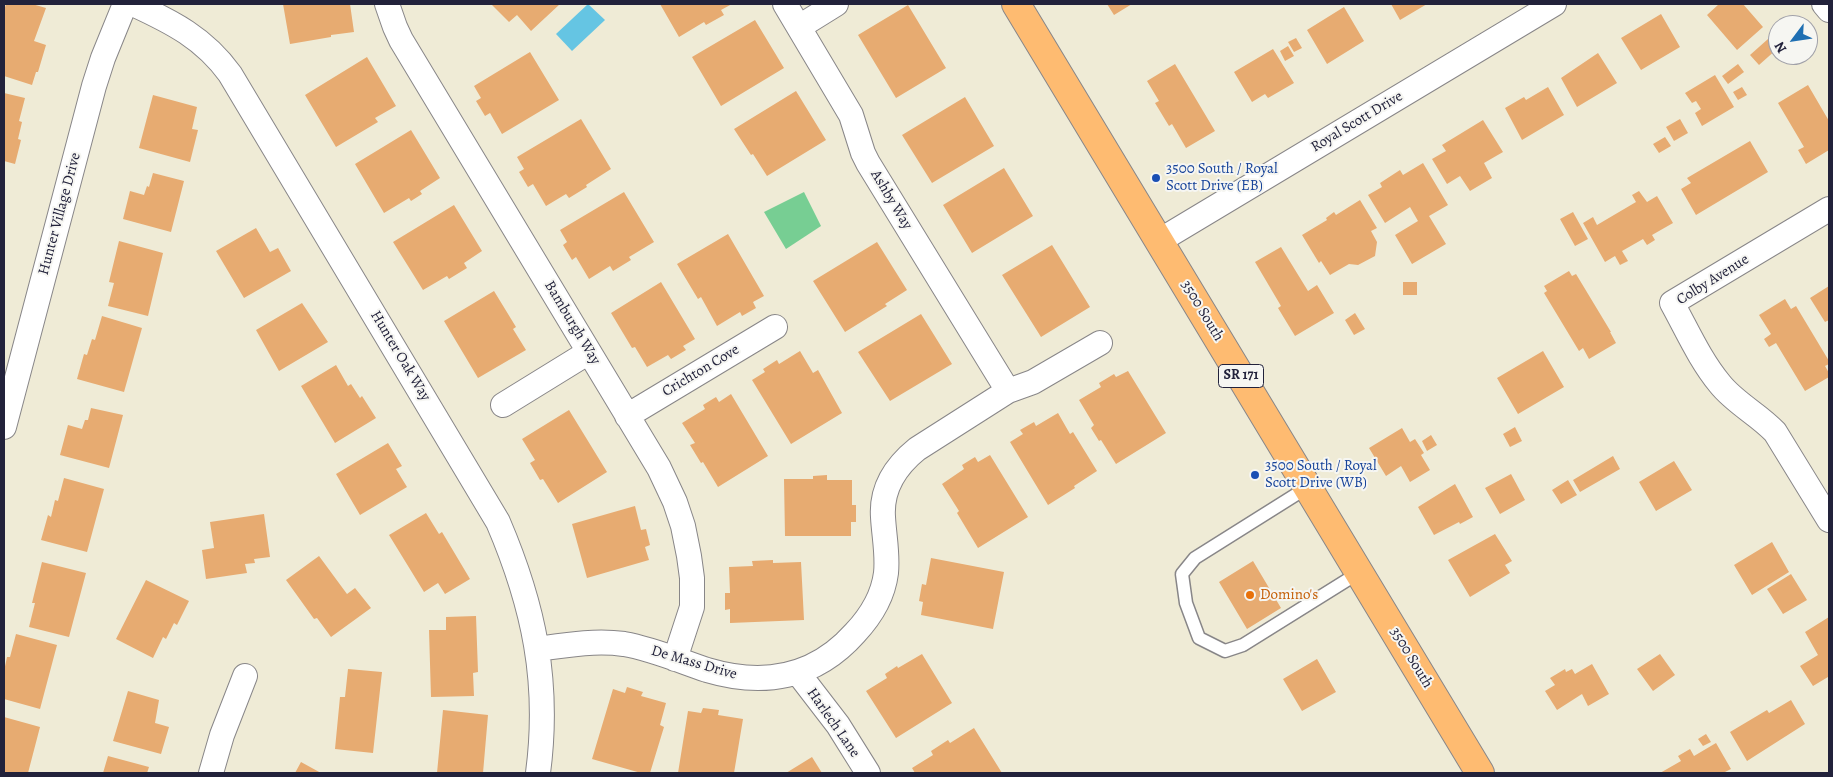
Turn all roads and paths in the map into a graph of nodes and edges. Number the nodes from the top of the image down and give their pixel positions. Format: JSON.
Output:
{"nodes":[{"id":1,"x":124,"y":4,"type":"edge"},
{"id":2,"x":133,"y":4,"type":"edge"},
{"id":3,"x":387,"y":4,"type":"edge"},
{"id":4,"x":785,"y":4,"type":"edge"},
{"id":5,"x":836,"y":4,"type":"edge"},
{"id":6,"x":1016,"y":4,"type":"edge"},
{"id":7,"x":1554,"y":4,"type":"edge"},
{"id":8,"x":1824,"y":4,"type":"edge"},
{"id":9,"x":1829,"y":10,"type":"edge"},
{"id":10,"x":799,"y":27,"type":"junction"},
{"id":11,"x":1829,"y":209,"type":"edge"},
{"id":12,"x":1159,"y":241,"type":"junction"},
{"id":13,"x":775,"y":327,"type":"dead end"},
{"id":14,"x":1100,"y":343,"type":"dead end"},
{"id":15,"x":589,"y":352,"type":"junction"},
{"id":16,"x":1008,"y":392,"type":"junction"},
{"id":17,"x":504,"y":404,"type":"dead end"},
{"id":18,"x":628,"y":416,"type":"junction"},
{"id":19,"x":4,"y":427,"type":"edge"},
{"id":20,"x":1308,"y":487,"type":"junction"},
{"id":21,"x":1829,"y":520,"type":"edge"},
{"id":22,"x":1360,"y":572,"type":"junction"},
{"id":23,"x":538,"y":649,"type":"junction"},
{"id":24,"x":675,"y":659,"type":"junction"},
{"id":25,"x":798,"y":673,"type":"junction"},
{"id":26,"x":244,"y":676,"type":"dead end"},
{"id":27,"x":211,"y":773,"type":"edge"},
{"id":28,"x":538,"y":773,"type":"edge"},
{"id":29,"x":868,"y":773,"type":"edge"},
{"id":30,"x":1480,"y":773,"type":"edge"}],
"edges":[{"from":1,"to":19,"type":"street","name":"Hunter Village Drive"},
{"from":2,"to":23,"type":"street","name":"Hunter Oak Way"},
{"from":3,"to":15,"type":"street","name":"Bamburgh Way"},
{"from":4,"to":10,"type":"street","name":"Ashby Way"},
{"from":5,"to":10,"type":"street"},
{"from":6,"to":12,"type":"main road","name":"3500 South","number":"SR 171"},
{"from":7,"to":12,"type":"street","name":"Royal Scott Drive"},
{"from":8,"to":9,"type":"street"},
{"from":10,"to":16,"type":"street","name":"Ashby Way"},
{"from":11,"to":21,"type":"street","name":"Colby Avenue"},
{"from":12,"to":20,"type":"main road","name":"3500 South","number":"SR 171"},
{"from":13,"to":18,"type":"street","name":"Crichton Cove"},
{"from":14,"to":16,"type":"street","name":"De Mass Drive"},
{"from":15,"to":17,"type":"street"},
{"from":15,"to":18,"type":"street","name":"Bamburgh Way"},
{"from":16,"to":25,"type":"street","name":"De Mass Drive"},
{"from":18,"to":24,"type":"street","name":"Bamburgh Way"},
{"from":20,"to":22,"type":"main road","name":"3500 South","number":"SR 171"},
{"from":20,"to":22,"type":"lane"},
{"from":22,"to":30,"type":"main road","name":"3500 South","number":"SR 171"},
{"from":23,"to":24,"type":"street","name":"De Mass Drive"},
{"from":23,"to":28,"type":"street","name":"Hunter Oak Way"},
{"from":24,"to":25,"type":"street","name":"De Mass Drive"},
{"from":25,"to":29,"type":"street","name":"Harlech Lane"},
{"from":26,"to":27,"type":"street"}]}
